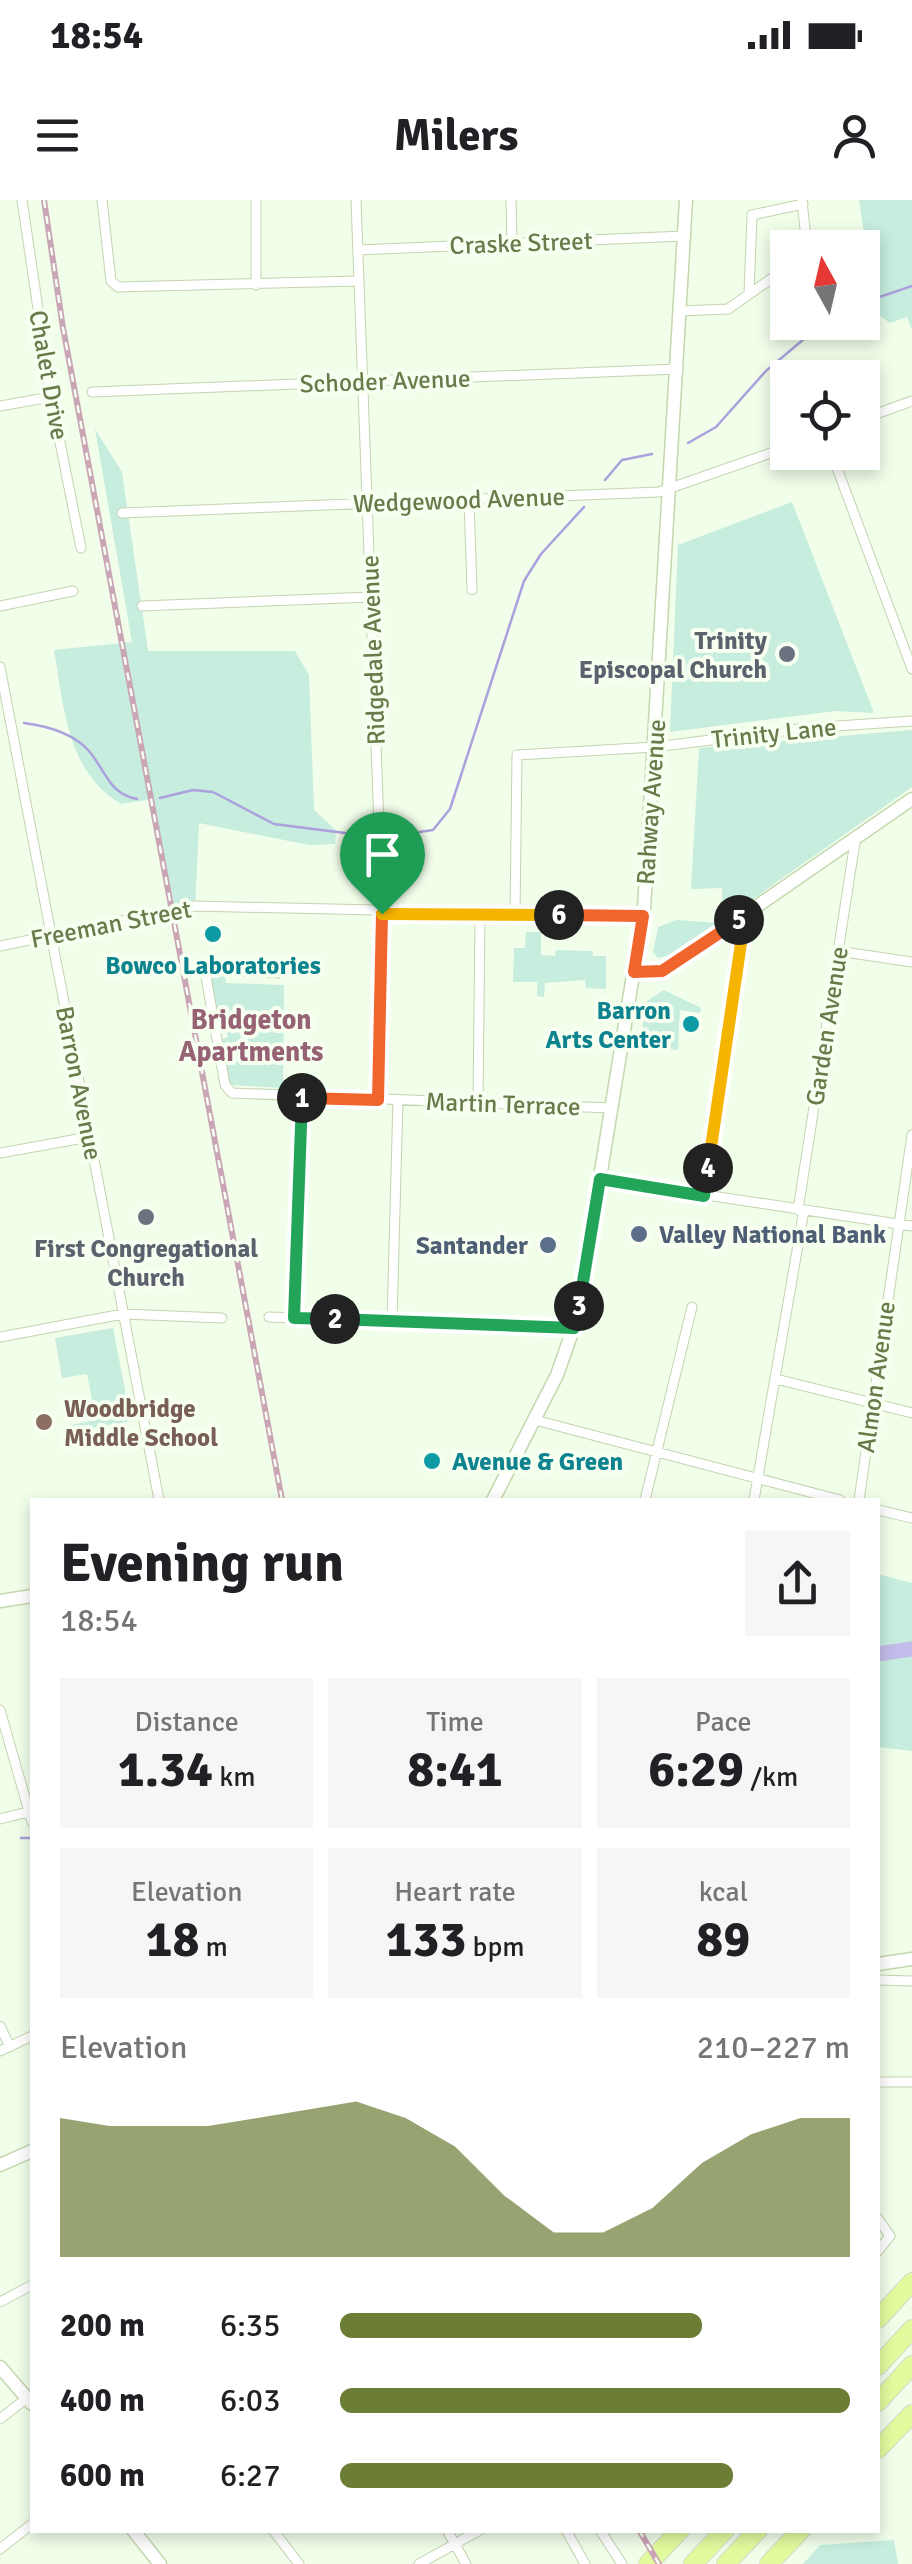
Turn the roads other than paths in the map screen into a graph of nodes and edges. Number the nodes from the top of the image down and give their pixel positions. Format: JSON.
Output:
{"nodes":[{"id":1,"x":22,"y":200,"type":"edge"},
{"id":2,"x":102,"y":200,"type":"edge"},
{"id":3,"x":256,"y":200,"type":"edge"},
{"id":4,"x":356,"y":200,"type":"edge"},
{"id":5,"x":511,"y":200,"type":"edge"},
{"id":6,"x":686,"y":200,"type":"edge"},
{"id":7,"x":802,"y":202,"type":"edge"},
{"id":8,"x":804,"y":230,"type":"edge"},
{"id":9,"x":684,"y":236,"type":"junction"},
{"id":10,"x":512,"y":244,"type":"junction"},
{"id":11,"x":358,"y":250,"type":"junction"},
{"id":12,"x":770,"y":280,"type":"edge"},
{"id":13,"x":359,"y":281,"type":"junction"},
{"id":14,"x":256,"y":286,"type":"junction"},
{"id":15,"x":750,"y":294,"type":"junction"},
{"id":16,"x":681,"y":311,"type":"junction"},
{"id":17,"x":678,"y":370,"type":"junction"},
{"id":18,"x":363,"y":382,"type":"junction"},
{"id":19,"x":92,"y":392,"type":"dead end"},
{"id":20,"x":51,"y":397,"type":"junction"},
{"id":21,"x":912,"y":401,"type":"edge"},
{"id":22,"x":0,"y":406,"type":"edge"},
{"id":23,"x":880,"y":413,"type":"edge"},
{"id":24,"x":770,"y":454,"type":"edge"},
{"id":25,"x":838,"y":470,"type":"edge"},
{"id":26,"x":670,"y":490,"type":"junction"},
{"id":27,"x":469,"y":500,"type":"junction"},
{"id":28,"x":368,"y":504,"type":"junction"},
{"id":29,"x":122,"y":513,"type":"dead end"},
{"id":30,"x":81,"y":548,"type":"dead end"},
{"id":31,"x":472,"y":590,"type":"dead end"},
{"id":32,"x":72,"y":591,"type":"dead end"},
{"id":33,"x":372,"y":597,"type":"junction"},
{"id":34,"x":0,"y":606,"type":"edge"},
{"id":35,"x":142,"y":606,"type":"dead end"},
{"id":36,"x":0,"y":667,"type":"edge"},
{"id":37,"x":912,"y":669,"type":"edge"},
{"id":38,"x":912,"y":721,"type":"edge"},
{"id":39,"x":654,"y":747,"type":"junction"},
{"id":40,"x":912,"y":799,"type":"edge"},
{"id":41,"x":855,"y":842,"type":"junction"},
{"id":42,"x":382,"y":914,"type":"junction"},
{"id":43,"x":480,"y":914,"type":"junction"},
{"id":44,"x":515,"y":915,"type":"junction"},
{"id":45,"x":643,"y":916,"type":"junction"},
{"id":46,"x":745,"y":916,"type":"junction"},
{"id":47,"x":51,"y":936,"type":"junction"},
{"id":48,"x":0,"y":946,"type":"edge"},
{"id":49,"x":838,"y":951,"type":"junction"},
{"id":50,"x":912,"y":962,"type":"edge"},
{"id":51,"x":634,"y":972,"type":"junction"},
{"id":52,"x":280,"y":973,"type":"dead end"},
{"id":53,"x":301,"y":1098,"type":"junction"},
{"id":54,"x":378,"y":1100,"type":"junction"},
{"id":55,"x":398,"y":1100,"type":"junction"},
{"id":56,"x":478,"y":1103,"type":"junction"},
{"id":57,"x":611,"y":1108,"type":"junction"},
{"id":58,"x":912,"y":1135,"type":"edge"},
{"id":59,"x":89,"y":1137,"type":"junction"},
{"id":60,"x":0,"y":1153,"type":"edge"},
{"id":61,"x":600,"y":1179,"type":"junction"},
{"id":62,"x":704,"y":1196,"type":"junction"},
{"id":63,"x":801,"y":1210,"type":"junction"},
{"id":64,"x":898,"y":1224,"type":"junction"},
{"id":65,"x":912,"y":1226,"type":"edge"},
{"id":66,"x":692,"y":1307,"type":"dead end"},
{"id":67,"x":123,"y":1314,"type":"junction"},
{"id":68,"x":269,"y":1317,"type":"dead end"},
{"id":69,"x":222,"y":1318,"type":"dead end"},
{"id":70,"x":294,"y":1318,"type":"junction"},
{"id":71,"x":392,"y":1321,"type":"junction"},
{"id":72,"x":574,"y":1328,"type":"junction"},
{"id":73,"x":0,"y":1336,"type":"edge"},
{"id":74,"x":776,"y":1379,"type":"junction"},
{"id":75,"x":872,"y":1403,"type":"junction"},
{"id":76,"x":912,"y":1413,"type":"edge"},
{"id":77,"x":535,"y":1420,"type":"junction"},
{"id":78,"x":658,"y":1454,"type":"junction"},
{"id":79,"x":758,"y":1479,"type":"junction"},
{"id":80,"x":158,"y":1498,"type":"edge"},
{"id":81,"x":494,"y":1498,"type":"edge"},
{"id":82,"x":646,"y":1498,"type":"edge"},
{"id":83,"x":754,"y":1498,"type":"edge"},
{"id":84,"x":832,"y":1498,"type":"edge"},
{"id":85,"x":858,"y":1498,"type":"edge"},
{"id":86,"x":880,"y":1510,"type":"edge"},
{"id":87,"x":912,"y":1518,"type":"edge"},
{"id":88,"x":30,"y":1596,"type":"edge"},
{"id":89,"x":0,"y":1601,"type":"edge"},
{"id":90,"x":0,"y":1710,"type":"edge"},
{"id":91,"x":30,"y":1772,"type":"edge"},
{"id":92,"x":18,"y":1775,"type":"junction"},
{"id":93,"x":30,"y":1809,"type":"edge"},
{"id":94,"x":30,"y":1815,"type":"edge"},
{"id":95,"x":0,"y":1819,"type":"edge"},
{"id":96,"x":912,"y":1960,"type":"edge"},
{"id":97,"x":880,"y":1964,"type":"edge"},
{"id":98,"x":880,"y":1980,"type":"edge"},
{"id":99,"x":912,"y":1981,"type":"edge"},
{"id":100,"x":0,"y":2026,"type":"edge"},
{"id":101,"x":30,"y":2037,"type":"edge"},
{"id":102,"x":5,"y":2049,"type":"edge"},
{"id":103,"x":880,"y":2082,"type":"edge"},
{"id":104,"x":912,"y":2082,"type":"edge"},
{"id":105,"x":30,"y":2152,"type":"edge"},
{"id":106,"x":0,"y":2165,"type":"edge"},
{"id":107,"x":880,"y":2222,"type":"edge"},
{"id":108,"x":880,"y":2248,"type":"edge"},
{"id":109,"x":912,"y":2282,"type":"edge"},
{"id":110,"x":30,"y":2286,"type":"edge"},
{"id":111,"x":0,"y":2302,"type":"edge"},
{"id":112,"x":880,"y":2317,"type":"edge"},
{"id":113,"x":912,"y":2329,"type":"edge"},
{"id":114,"x":880,"y":2364,"type":"edge"},
{"id":115,"x":912,"y":2365,"type":"edge"},
{"id":116,"x":0,"y":2367,"type":"edge"},
{"id":117,"x":30,"y":2397,"type":"edge"},
{"id":118,"x":880,"y":2400,"type":"edge"},
{"id":119,"x":912,"y":2414,"type":"edge"},
{"id":120,"x":0,"y":2419,"type":"edge"},
{"id":121,"x":880,"y":2447,"type":"edge"},
{"id":122,"x":30,"y":2526,"type":"edge"},
{"id":123,"x":135,"y":2533,"type":"edge"},
{"id":124,"x":275,"y":2533,"type":"edge"},
{"id":125,"x":449,"y":2533,"type":"edge"},
{"id":126,"x":475,"y":2533,"type":"edge"},
{"id":127,"x":568,"y":2533,"type":"edge"},
{"id":128,"x":602,"y":2533,"type":"edge"},
{"id":129,"x":677,"y":2533,"type":"edge"},
{"id":130,"x":721,"y":2533,"type":"edge"},
{"id":131,"x":755,"y":2533,"type":"edge"},
{"id":132,"x":798,"y":2533,"type":"edge"},
{"id":133,"x":455,"y":2544,"type":"junction"},
{"id":134,"x":0,"y":2548,"type":"edge"},
{"id":135,"x":160,"y":2564,"type":"edge"},
{"id":136,"x":300,"y":2564,"type":"edge"},
{"id":137,"x":419,"y":2564,"type":"edge"},
{"id":138,"x":466,"y":2564,"type":"edge"},
{"id":139,"x":585,"y":2564,"type":"edge"},
{"id":140,"x":622,"y":2564,"type":"edge"},
{"id":141,"x":648,"y":2564,"type":"edge"},
{"id":142,"x":693,"y":2564,"type":"edge"},
{"id":143,"x":726,"y":2564,"type":"edge"},
{"id":144,"x":769,"y":2564,"type":"edge"}],
"edges":[{"from":1,"to":20,"type":"street","name":"Chalet Drive"},
{"from":2,"to":14,"type":"street"},
{"from":3,"to":14,"type":"street"},
{"from":4,"to":11,"type":"street","name":"Ridgedale Avenue"},
{"from":5,"to":10,"type":"street"},
{"from":6,"to":9,"type":"main road","name":"Rahway Avenue"},
{"from":7,"to":8,"type":"street"},
{"from":7,"to":15,"type":"street"},
{"from":9,"to":10,"type":"street","name":"Craske Street"},
{"from":9,"to":16,"type":"main road","name":"Rahway Avenue"},
{"from":10,"to":11,"type":"street","name":"Craske Street"},
{"from":11,"to":13,"type":"street","name":"Ridgedale Avenue"},
{"from":12,"to":15,"type":"street"},
{"from":13,"to":14,"type":"street"},
{"from":13,"to":18,"type":"street","name":"Ridgedale Avenue"},
{"from":15,"to":16,"type":"street"},
{"from":16,"to":17,"type":"main road","name":"Rahway Avenue"},
{"from":17,"to":18,"type":"street","name":"Schoder Avenue"},
{"from":17,"to":26,"type":"main road","name":"Rahway Avenue"},
{"from":18,"to":19,"type":"street","name":"Schoder Avenue"},
{"from":18,"to":28,"type":"street","name":"Ridgedale Avenue"},
{"from":20,"to":22,"type":"street"},
{"from":20,"to":30,"type":"street","name":"Chalet Drive"},
{"from":21,"to":23,"type":"street"},
{"from":24,"to":26,"type":"street","name":"Wedgewood Avenue"},
{"from":25,"to":37,"type":"street"},
{"from":26,"to":27,"type":"street","name":"Wedgewood Avenue"},
{"from":26,"to":39,"type":"main road","name":"Rahway Avenue"},
{"from":27,"to":28,"type":"street","name":"Wedgewood Avenue"},
{"from":27,"to":31,"type":"street"},
{"from":28,"to":29,"type":"street","name":"Wedgewood Avenue"},
{"from":28,"to":33,"type":"street","name":"Ridgedale Avenue"},
{"from":32,"to":34,"type":"street"},
{"from":33,"to":35,"type":"street"},
{"from":33,"to":42,"type":"street","name":"Ridgedale Avenue"},
{"from":36,"to":47,"type":"street","name":"Barron Avenue"},
{"from":38,"to":39,"type":"street","name":"Trinity Lane"},
{"from":39,"to":44,"type":"street","name":"Trinity Lane"},
{"from":39,"to":45,"type":"main road","name":"Rahway Avenue"},
{"from":40,"to":41,"type":"main road"},
{"from":41,"to":46,"type":"main road"},
{"from":41,"to":49,"type":"street","name":"Garden Avenue"},
{"from":42,"to":43,"type":"street","name":"Freeman Street"},
{"from":42,"to":47,"type":"street","name":"Freeman Street"},
{"from":42,"to":54,"type":"street","name":"Ridgedale Avenue"},
{"from":43,"to":44,"type":"street","name":"Freeman Street"},
{"from":43,"to":56,"type":"street"},
{"from":44,"to":45,"type":"street","name":"Freeman Street"},
{"from":45,"to":51,"type":"main road","name":"Rahway Avenue"},
{"from":46,"to":51,"type":"main road"},
{"from":46,"to":62,"type":"street"},
{"from":47,"to":48,"type":"street","name":"Freeman Street"},
{"from":47,"to":59,"type":"street","name":"Barron Avenue"},
{"from":49,"to":50,"type":"street"},
{"from":49,"to":63,"type":"street","name":"Garden Avenue"},
{"from":51,"to":57,"type":"main road","name":"Rahway Avenue"},
{"from":52,"to":53,"type":"street","name":"Martin Terrace"},
{"from":53,"to":54,"type":"street","name":"Martin Terrace"},
{"from":53,"to":70,"type":"street"},
{"from":54,"to":55,"type":"street","name":"Martin Terrace"},
{"from":55,"to":56,"type":"street","name":"Martin Terrace"},
{"from":55,"to":71,"type":"street"},
{"from":56,"to":57,"type":"street","name":"Martin Terrace"},
{"from":57,"to":61,"type":"main road","name":"Rahway Avenue"},
{"from":58,"to":64,"type":"street","name":"Almon Avenue"},
{"from":59,"to":60,"type":"street"},
{"from":59,"to":67,"type":"street","name":"Barron Avenue"},
{"from":61,"to":62,"type":"street"},
{"from":61,"to":72,"type":"main road","name":"Rahway Avenue"},
{"from":62,"to":63,"type":"street"},
{"from":63,"to":64,"type":"street"},
{"from":63,"to":74,"type":"street","name":"Garden Avenue"},
{"from":64,"to":65,"type":"street"},
{"from":64,"to":75,"type":"street","name":"Almon Avenue"},
{"from":66,"to":78,"type":"street"},
{"from":67,"to":69,"type":"street"},
{"from":67,"to":73,"type":"street"},
{"from":67,"to":80,"type":"street","name":"Barron Avenue"},
{"from":68,"to":70,"type":"street"},
{"from":70,"to":71,"type":"street"},
{"from":71,"to":72,"type":"street"},
{"from":72,"to":77,"type":"main road","name":"Rahway Avenue"},
{"from":74,"to":75,"type":"street"},
{"from":74,"to":79,"type":"street","name":"Garden Avenue"},
{"from":75,"to":76,"type":"street"},
{"from":75,"to":85,"type":"street","name":"Almon Avenue"},
{"from":77,"to":78,"type":"street"},
{"from":77,"to":81,"type":"main road","name":"Rahway Avenue"},
{"from":78,"to":79,"type":"street"},
{"from":78,"to":82,"type":"street"},
{"from":79,"to":83,"type":"street","name":"Garden Avenue"},
{"from":79,"to":84,"type":"street"},
{"from":86,"to":87,"type":"street"},
{"from":88,"to":89,"type":"main road"},
{"from":90,"to":92,"type":"street"},
{"from":91,"to":92,"type":"street"},
{"from":92,"to":93,"type":"street"},
{"from":94,"to":95,"type":"street"},
{"from":96,"to":97,"type":"main road"},
{"from":98,"to":99,"type":"street"},
{"from":100,"to":102,"type":"street"},
{"from":101,"to":102,"type":"street"},
{"from":103,"to":104,"type":"street"},
{"from":105,"to":106,"type":"main road"},
{"from":107,"to":108,"type":"street"},
{"from":109,"to":112,"type":"highway"},
{"from":110,"to":111,"type":"street"},
{"from":113,"to":114,"type":"highway"},
{"from":115,"to":118,"type":"highway"},
{"from":116,"to":117,"type":"main road"},
{"from":117,"to":120,"type":"street"},
{"from":119,"to":121,"type":"highway"},
{"from":122,"to":134,"type":"street"},
{"from":123,"to":135,"type":"main road"},
{"from":124,"to":136,"type":"street"},
{"from":125,"to":133,"type":"street"},
{"from":126,"to":133,"type":"street"},
{"from":127,"to":139,"type":"street"},
{"from":128,"to":140,"type":"street"},
{"from":129,"to":141,"type":"highway"},
{"from":130,"to":142,"type":"highway"},
{"from":131,"to":143,"type":"highway"},
{"from":132,"to":144,"type":"highway"},
{"from":133,"to":137,"type":"street"},
{"from":133,"to":138,"type":"street"}]}
